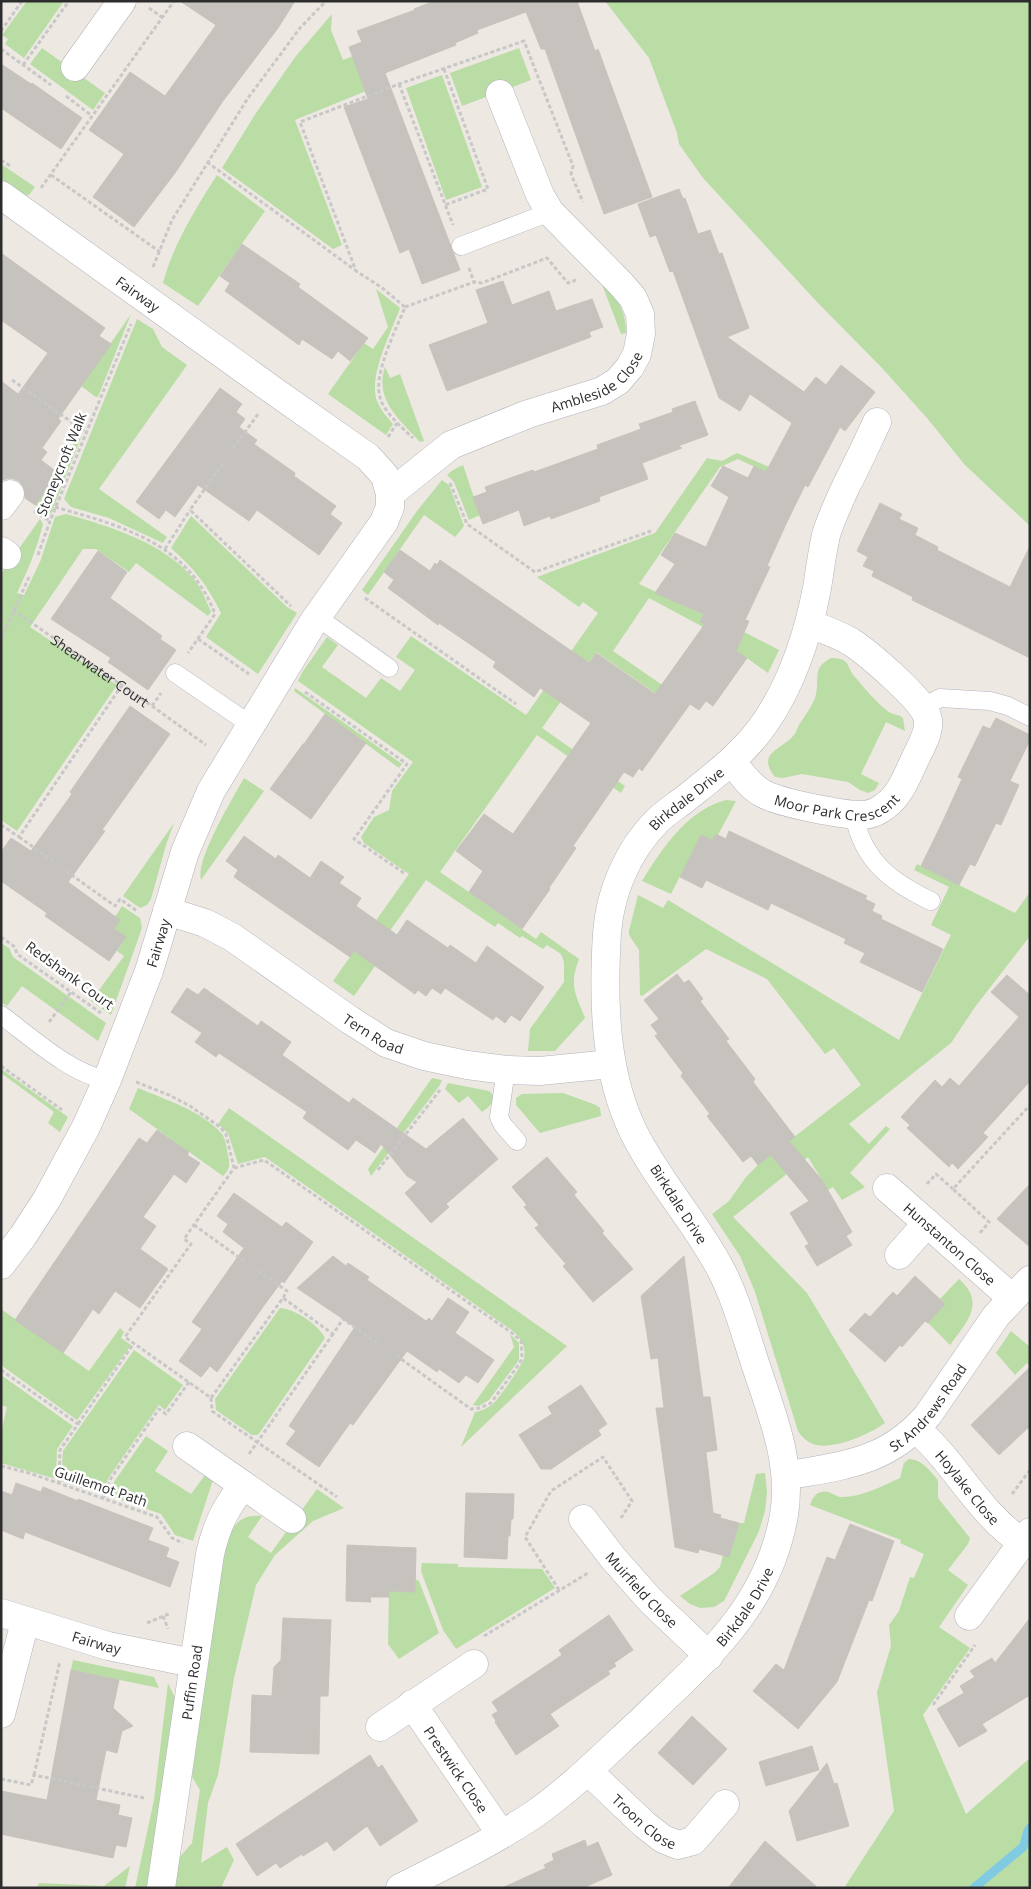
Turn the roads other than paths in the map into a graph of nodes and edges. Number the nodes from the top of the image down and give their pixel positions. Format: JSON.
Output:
{"nodes":[{"id":1,"x":122,"y":1,"type":"edge"},
{"id":2,"x":75,"y":67,"type":"dead end"},
{"id":3,"x":500,"y":94,"type":"dead end"},
{"id":4,"x":1,"y":195,"type":"edge"},
{"id":5,"x":550,"y":212,"type":"junction"},
{"id":6,"x":461,"y":246,"type":"road end"},
{"id":7,"x":877,"y":422,"type":"dead end"},
{"id":8,"x":390,"y":494,"type":"junction"},
{"id":9,"x":316,"y":619,"type":"junction"},
{"id":10,"x":809,"y":624,"type":"junction"},
{"id":11,"x":389,"y":668,"type":"dead end"},
{"id":12,"x":175,"y":673,"type":"road end"},
{"id":13,"x":923,"y":707,"type":"junction"},
{"id":14,"x":1030,"y":717,"type":"edge"},
{"id":15,"x":251,"y":725,"type":"junction"},
{"id":16,"x":732,"y":762,"type":"junction"},
{"id":17,"x":854,"y":815,"type":"junction"},
{"id":18,"x":931,"y":901,"type":"dead end"},
{"id":19,"x":166,"y":916,"type":"junction"},
{"id":20,"x":1,"y":1015,"type":"edge"},
{"id":21,"x":611,"y":1064,"type":"junction"},
{"id":22,"x":506,"y":1070,"type":"junction"},
{"id":23,"x":107,"y":1080,"type":"junction"},
{"id":24,"x":517,"y":1141,"type":"dead end"},
{"id":25,"x":887,"y":1188,"type":"dead end"},
{"id":26,"x":927,"y":1223,"type":"junction"},
{"id":27,"x":899,"y":1255,"type":"dead end"},
{"id":28,"x":1,"y":1265,"type":"edge"},
{"id":29,"x":1021,"y":1288,"type":"edge"},
{"id":30,"x":916,"y":1429,"type":"junction"},
{"id":31,"x":187,"y":1446,"type":"dead end"},
{"id":32,"x":786,"y":1476,"type":"junction"},
{"id":33,"x":238,"y":1481,"type":"junction"},
{"id":34,"x":292,"y":1519,"type":"dead end"},
{"id":35,"x":582,"y":1519,"type":"dead end"},
{"id":36,"x":1026,"y":1537,"type":"edge"},
{"id":37,"x":13,"y":1618,"type":"edge"},
{"id":38,"x":974,"y":1627,"type":"road end"},
{"id":39,"x":709,"y":1656,"type":"junction"},
{"id":40,"x":193,"y":1663,"type":"junction"},
{"id":41,"x":474,"y":1664,"type":"road end"},
{"id":42,"x":412,"y":1704,"type":"junction"},
{"id":43,"x":1,"y":1714,"type":"edge"},
{"id":44,"x":380,"y":1727,"type":"dead end"},
{"id":45,"x":588,"y":1771,"type":"junction"},
{"id":46,"x":725,"y":1804,"type":"dead end"},
{"id":47,"x":501,"y":1834,"type":"junction"},
{"id":48,"x":161,"y":1888,"type":"edge"},
{"id":49,"x":400,"y":1888,"type":"edge"}],
"edges":[{"from":1,"to":2,"type":"street"},
{"from":3,"to":5,"type":"street","name":"Ambleside Close"},
{"from":4,"to":8,"type":"street","name":"Fairway"},
{"from":5,"to":6,"type":"lane"},
{"from":5,"to":8,"type":"street","name":"Ambleside Close"},
{"from":7,"to":10,"type":"street","name":"Birkdale Drive"},
{"from":8,"to":9,"type":"street","name":"Fairway"},
{"from":9,"to":11,"type":"lane"},
{"from":9,"to":15,"type":"street","name":"Fairway"},
{"from":10,"to":13,"type":"street"},
{"from":10,"to":16,"type":"street","name":"Birkdale Drive"},
{"from":12,"to":15,"type":"lane"},
{"from":13,"to":14,"type":"lane"},
{"from":13,"to":17,"type":"street","name":"Moor Park Crescent"},
{"from":15,"to":19,"type":"street","name":"Fairway"},
{"from":16,"to":17,"type":"street","name":"Moor Park Crescent"},
{"from":16,"to":21,"type":"street","name":"Birkdale Drive"},
{"from":17,"to":18,"type":"lane"},
{"from":19,"to":22,"type":"street","name":"Tern Road"},
{"from":19,"to":23,"type":"street","name":"Fairway"},
{"from":20,"to":23,"type":"lane"},
{"from":21,"to":22,"type":"street","name":"Tern Road"},
{"from":21,"to":32,"type":"street","name":"Birkdale Drive"},
{"from":22,"to":24,"type":"lane"},
{"from":23,"to":28,"type":"street","name":"Fairway"},
{"from":25,"to":26,"type":"street","name":"Hunstanton Close"},
{"from":26,"to":27,"type":"street"},
{"from":26,"to":29,"type":"street","name":"Hunstanton Close"},
{"from":29,"to":30,"type":"street","name":"St Andrews Road"},
{"from":30,"to":32,"type":"street","name":"St Andrews Road"},
{"from":30,"to":36,"type":"street","name":"Hoylake Close"},
{"from":31,"to":33,"type":"street"},
{"from":32,"to":39,"type":"street","name":"Birkdale Drive"},
{"from":33,"to":34,"type":"street"},
{"from":33,"to":40,"type":"street","name":"Puffin Road"},
{"from":35,"to":39,"type":"street","name":"Muirfield Close"},
{"from":36,"to":38,"type":"street","name":"Hoylake Close"},
{"from":37,"to":40,"type":"street","name":"Fairway"},
{"from":37,"to":43,"type":"street"},
{"from":39,"to":45,"type":"street","name":"Birkdale Drive"},
{"from":40,"to":48,"type":"street","name":"Puffin Road"},
{"from":41,"to":42,"type":"street"},
{"from":42,"to":44,"type":"street"},
{"from":42,"to":47,"type":"street","name":"Prestwick Close"},
{"from":45,"to":46,"type":"street","name":"Troon Close"},
{"from":45,"to":47,"type":"street","name":"Birkdale Drive"},
{"from":47,"to":49,"type":"street","name":"Birkdale Drive"}]}
